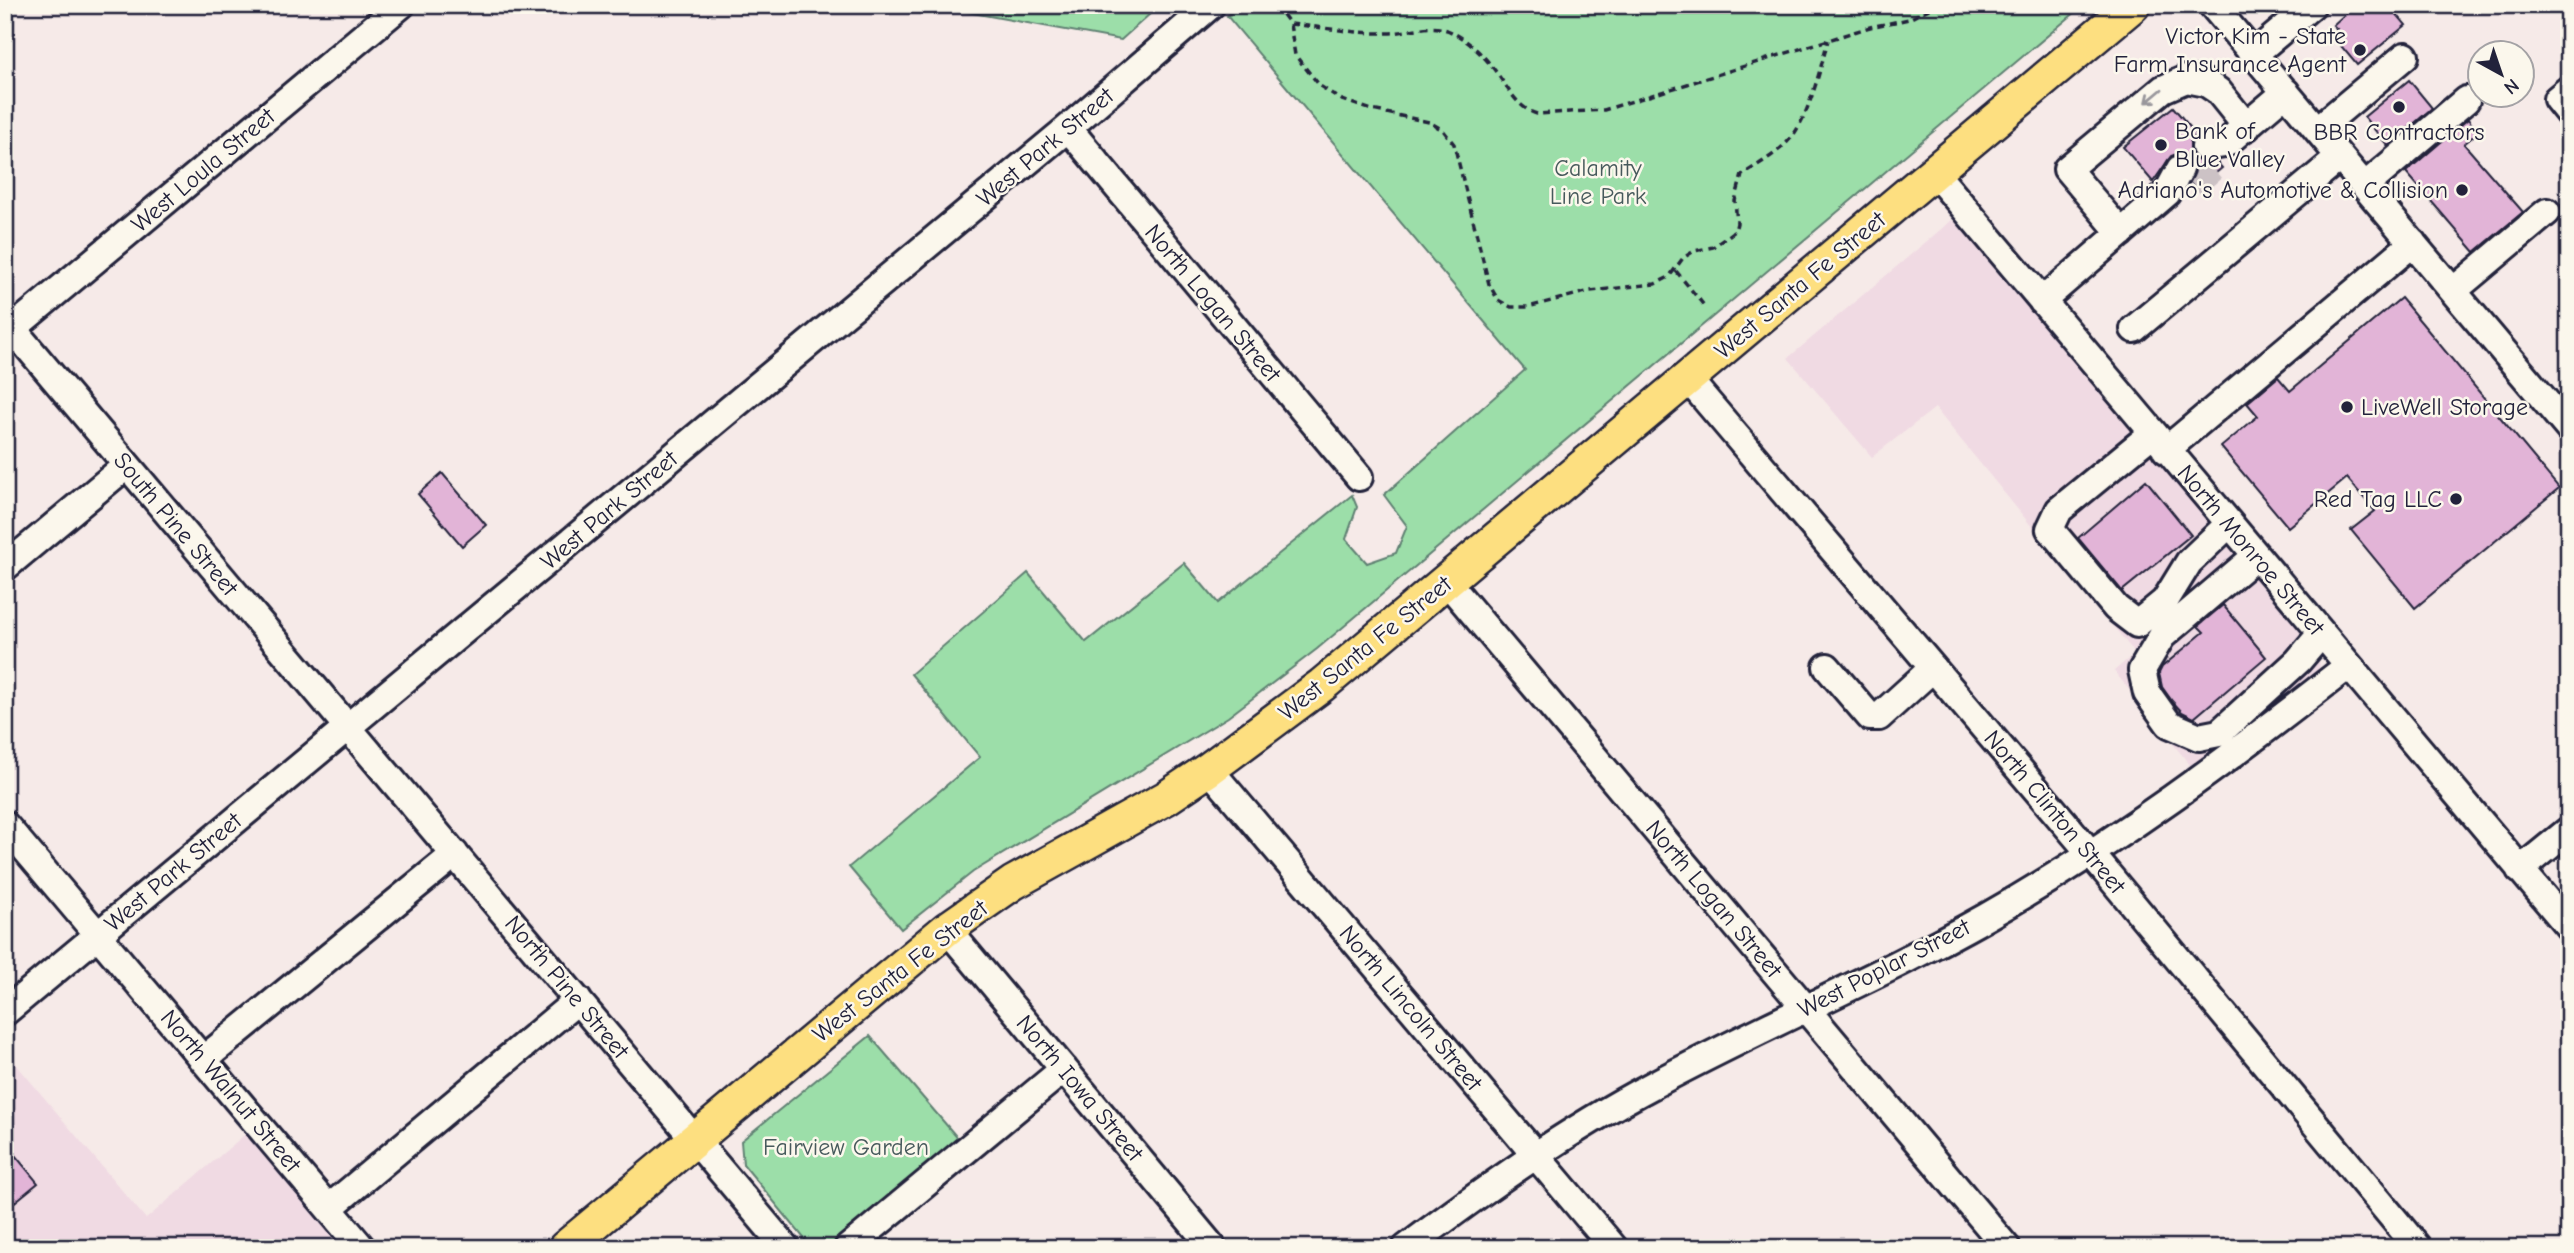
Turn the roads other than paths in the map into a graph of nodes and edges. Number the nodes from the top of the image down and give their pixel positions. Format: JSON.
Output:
{"nodes":[{"id":1,"x":401,"y":5,"type":"edge"},
{"id":2,"x":1211,"y":5,"type":"edge"},
{"id":3,"x":2133,"y":5,"type":"edge"},
{"id":4,"x":2212,"y":5,"type":"edge"},
{"id":5,"x":2312,"y":5,"type":"edge"},
{"id":6,"x":2254,"y":54,"type":"junction"},
{"id":7,"x":2405,"y":56,"type":"dead end"},
{"id":8,"x":2569,"y":89,"type":"edge"},
{"id":9,"x":2286,"y":92,"type":"junction"},
{"id":10,"x":2466,"y":100,"type":"dead end"},
{"id":11,"x":2569,"y":114,"type":"edge"},
{"id":12,"x":2247,"y":127,"type":"junction"},
{"id":13,"x":1068,"y":128,"type":"junction"},
{"id":14,"x":2318,"y":129,"type":"junction"},
{"id":15,"x":2215,"y":153,"type":"tunnel mouth"},
{"id":16,"x":2340,"y":157,"type":"junction"},
{"id":17,"x":1934,"y":172,"type":"junction"},
{"id":18,"x":2182,"y":181,"type":"tunnel mouth"},
{"id":19,"x":2365,"y":186,"type":"junction"},
{"id":20,"x":2547,"y":212,"type":"dead end"},
{"id":21,"x":2121,"y":233,"type":"junction"},
{"id":22,"x":2413,"y":243,"type":"junction"},
{"id":23,"x":2453,"y":292,"type":"junction"},
{"id":24,"x":2042,"y":300,"type":"junction"},
{"id":25,"x":8,"y":328,"type":"edge"},
{"id":26,"x":2134,"y":329,"type":"dead end"},
{"id":27,"x":1688,"y":379,"type":"junction"},
{"id":28,"x":2569,"y":429,"type":"edge"},
{"id":29,"x":2160,"y":442,"type":"junction"},
{"id":30,"x":127,"y":465,"type":"junction"},
{"id":31,"x":1359,"y":477,"type":"dead end"},
{"id":32,"x":2229,"y":524,"type":"junction"},
{"id":33,"x":2256,"y":556,"type":"junction"},
{"id":34,"x":5,"y":566,"type":"edge"},
{"id":35,"x":1448,"y":583,"type":"junction"},
{"id":36,"x":2321,"y":634,"type":"junction"},
{"id":37,"x":2348,"y":666,"type":"junction"},
{"id":38,"x":1828,"y":667,"type":"dead end"},
{"id":39,"x":1933,"y":668,"type":"junction"},
{"id":40,"x":348,"y":727,"type":"junction"},
{"id":41,"x":2219,"y":733,"type":"junction"},
{"id":42,"x":2235,"y":755,"type":"junction"},
{"id":43,"x":1209,"y":769,"type":"junction"},
{"id":44,"x":5,"y":825,"type":"edge"},
{"id":45,"x":2569,"y":830,"type":"edge"},
{"id":46,"x":455,"y":854,"type":"junction"},
{"id":47,"x":2091,"y":854,"type":"junction"},
{"id":48,"x":2520,"y":870,"type":"junction"},
{"id":49,"x":2569,"y":928,"type":"edge"},
{"id":50,"x":947,"y":929,"type":"junction"},
{"id":51,"x":99,"y":934,"type":"junction"},
{"id":52,"x":578,"y":1000,"type":"junction"},
{"id":53,"x":1805,"y":1008,"type":"junction"},
{"id":54,"x":5,"y":1012,"type":"edge"},
{"id":55,"x":204,"y":1059,"type":"junction"},
{"id":56,"x":1064,"y":1069,"type":"junction"},
{"id":57,"x":694,"y":1138,"type":"junction"},
{"id":58,"x":1536,"y":1156,"type":"junction"},
{"id":59,"x":329,"y":1208,"type":"junction"},
{"id":60,"x":362,"y":1248,"type":"edge"},
{"id":61,"x":565,"y":1248,"type":"edge"},
{"id":62,"x":786,"y":1248,"type":"edge"},
{"id":63,"x":848,"y":1248,"type":"edge"},
{"id":64,"x":1213,"y":1248,"type":"edge"},
{"id":65,"x":1406,"y":1248,"type":"edge"},
{"id":66,"x":1614,"y":1248,"type":"edge"},
{"id":67,"x":2007,"y":1248,"type":"edge"},
{"id":68,"x":2418,"y":1248,"type":"edge"}],
"edges":[{"from":1,"to":25,"type":"street","name":"West Loula Street"},
{"from":2,"to":13,"type":"street","name":"West Park Street"},
{"from":3,"to":17,"type":"main road","name":"West Santa Fe Street"},
{"from":4,"to":6,"type":"street"},
{"from":5,"to":6,"type":"street"},
{"from":6,"to":9,"type":"street"},
{"from":7,"to":14,"type":"street"},
{"from":8,"to":11,"type":"street"},
{"from":9,"to":12,"type":"street"},
{"from":9,"to":14,"type":"street"},
{"from":10,"to":19,"type":"street"},
{"from":12,"to":15,"type":"street"},
{"from":12,"to":21,"type":"street","one_way":true},
{"from":13,"to":31,"type":"street","name":"North Logan Street"},
{"from":13,"to":40,"type":"street","name":"West Park Street"},
{"from":14,"to":16,"type":"street"},
{"from":16,"to":19,"type":"street"},
{"from":16,"to":26,"type":"street"},
{"from":17,"to":24,"type":"street","name":"North Monroe Street"},
{"from":17,"to":27,"type":"main road","name":"West Santa Fe Street"},
{"from":18,"to":21,"type":"street"},
{"from":19,"to":22,"type":"street"},
{"from":20,"to":23,"type":"street"},
{"from":21,"to":24,"type":"street"},
{"from":22,"to":23,"type":"street"},
{"from":22,"to":29,"type":"street"},
{"from":23,"to":28,"type":"street"},
{"from":24,"to":29,"type":"street","name":"North Monroe Street"},
{"from":25,"to":30,"type":"street","name":"South Pine Street"},
{"from":27,"to":35,"type":"main road","name":"West Santa Fe Street"},
{"from":27,"to":39,"type":"street","name":"North Clinton Street"},
{"from":29,"to":32,"type":"street","name":"North Monroe Street"},
{"from":29,"to":32,"type":"street"},
{"from":30,"to":34,"type":"street"},
{"from":30,"to":40,"type":"street","name":"South Pine Street"},
{"from":32,"to":33,"type":"street","name":"North Monroe Street"},
{"from":33,"to":36,"type":"street","name":"North Monroe Street"},
{"from":33,"to":41,"type":"street"},
{"from":35,"to":43,"type":"main road","name":"West Santa Fe Street"},
{"from":35,"to":53,"type":"street","name":"North Logan Street"},
{"from":36,"to":37,"type":"street","name":"North Monroe Street"},
{"from":36,"to":41,"type":"street"},
{"from":37,"to":42,"type":"street","name":"West Poplar Street"},
{"from":37,"to":48,"type":"street","name":"North Monroe Street"},
{"from":38,"to":39,"type":"street"},
{"from":39,"to":47,"type":"street","name":"North Clinton Street"},
{"from":40,"to":46,"type":"street","name":"North Pine Street"},
{"from":40,"to":51,"type":"street","name":"West Park Street"},
{"from":41,"to":42,"type":"street"},
{"from":42,"to":47,"type":"street","name":"West Poplar Street"},
{"from":43,"to":50,"type":"main road","name":"West Santa Fe Street"},
{"from":43,"to":58,"type":"street","name":"North Lincoln Street"},
{"from":44,"to":51,"type":"street","name":"North Walnut Street"},
{"from":45,"to":48,"type":"street"},
{"from":46,"to":52,"type":"street","name":"North Pine Street"},
{"from":46,"to":55,"type":"street"},
{"from":47,"to":53,"type":"street","name":"West Poplar Street"},
{"from":47,"to":68,"type":"street","name":"North Clinton Street"},
{"from":48,"to":49,"type":"street","name":"North Monroe Street"},
{"from":50,"to":56,"type":"street","name":"North Iowa Street"},
{"from":50,"to":57,"type":"main road","name":"West Santa Fe Street"},
{"from":51,"to":54,"type":"street","name":"West Park Street"},
{"from":51,"to":55,"type":"street","name":"North Walnut Street"},
{"from":52,"to":57,"type":"street","name":"North Pine Street"},
{"from":52,"to":59,"type":"street"},
{"from":53,"to":58,"type":"street","name":"West Poplar Street"},
{"from":53,"to":67,"type":"street","name":"North Logan Street"},
{"from":55,"to":59,"type":"street","name":"North Walnut Street"},
{"from":56,"to":63,"type":"street"},
{"from":56,"to":64,"type":"street","name":"North Iowa Street"},
{"from":57,"to":61,"type":"main road","name":"West Santa Fe Street"},
{"from":57,"to":62,"type":"street","name":"North Pine Street"},
{"from":58,"to":65,"type":"street","name":"West Poplar Street"},
{"from":58,"to":66,"type":"street","name":"North Lincoln Street"},
{"from":59,"to":60,"type":"street","name":"North Walnut Street"}]}
